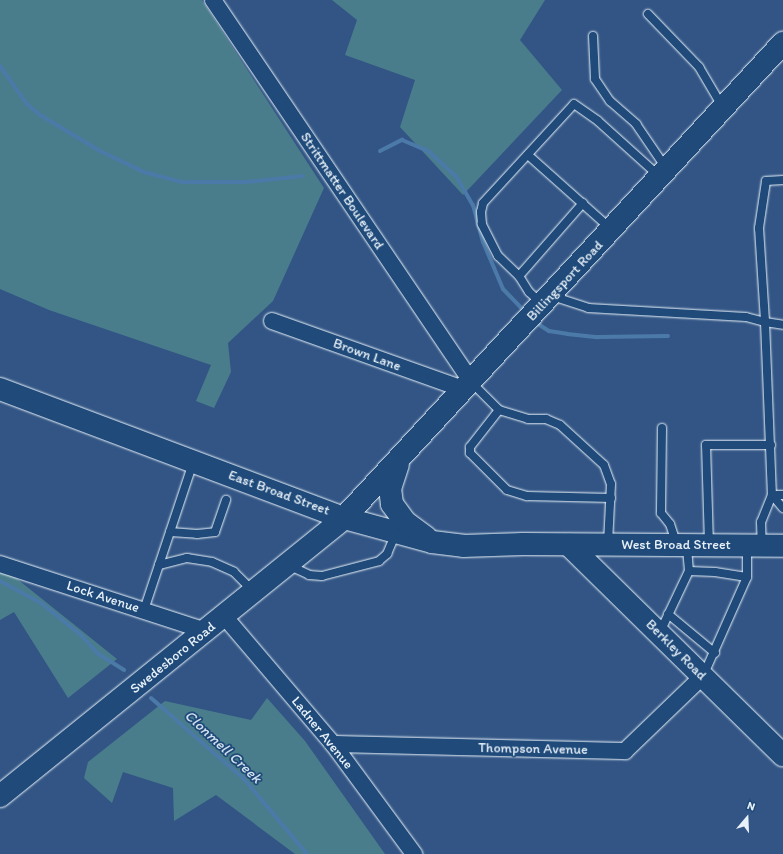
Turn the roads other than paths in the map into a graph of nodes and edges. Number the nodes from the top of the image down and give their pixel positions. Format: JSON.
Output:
{"nodes":[{"id":1,"x":213,"y":0,"type":"edge"},
{"id":2,"x":648,"y":14,"type":"dead end"},
{"id":3,"x":593,"y":36,"type":"dead end"},
{"id":4,"x":783,"y":43,"type":"edge"},
{"id":5,"x":724,"y":109,"type":"junction"},
{"id":6,"x":528,"y":155,"type":"junction"},
{"id":7,"x":664,"y":174,"type":"junction"},
{"id":8,"x":783,"y":180,"type":"edge"},
{"id":9,"x":583,"y":204,"type":"junction"},
{"id":10,"x":612,"y":229,"type":"junction"},
{"id":11,"x":519,"y":276,"type":"junction"},
{"id":12,"x":539,"y":309,"type":"junction"},
{"id":13,"x":272,"y":321,"type":"dead end"},
{"id":14,"x":765,"y":322,"type":"junction"},
{"id":15,"x":783,"y":325,"type":"edge"},
{"id":16,"x":467,"y":385,"type":"junction"},
{"id":17,"x":0,"y":390,"type":"edge"},
{"id":18,"x":500,"y":410,"type":"junction"},
{"id":19,"x":662,"y":428,"type":"dead end"},
{"id":20,"x":771,"y":445,"type":"junction"},
{"id":21,"x":193,"y":461,"type":"junction"},
{"id":22,"x":398,"y":462,"type":"junction"},
{"id":23,"x":772,"y":495,"type":"junction"},
{"id":24,"x":783,"y":495,"type":"edge"},
{"id":25,"x":611,"y":498,"type":"junction"},
{"id":26,"x":226,"y":500,"type":"dead end"},
{"id":27,"x":783,"y":508,"type":"edge"},
{"id":28,"x":344,"y":518,"type":"junction"},
{"id":29,"x":170,"y":532,"type":"junction"},
{"id":30,"x":396,"y":533,"type":"junction"},
{"id":31,"x":432,"y":542,"type":"junction"},
{"id":32,"x":569,"y":544,"type":"junction"},
{"id":33,"x":608,"y":545,"type":"junction"},
{"id":34,"x":682,"y":545,"type":"junction"},
{"id":35,"x":709,"y":545,"type":"junction"},
{"id":36,"x":754,"y":545,"type":"junction"},
{"id":37,"x":783,"y":546,"type":"edge"},
{"id":38,"x":0,"y":564,"type":"edge"},
{"id":39,"x":159,"y":565,"type":"junction"},
{"id":40,"x":287,"y":565,"type":"junction"},
{"id":41,"x":689,"y":571,"type":"junction"},
{"id":42,"x":747,"y":576,"type":"junction"},
{"id":43,"x":254,"y":592,"type":"junction"},
{"id":44,"x":144,"y":610,"type":"junction"},
{"id":45,"x":224,"y":616,"type":"junction"},
{"id":46,"x":664,"y":623,"type":"junction"},
{"id":47,"x":206,"y":631,"type":"junction"},
{"id":48,"x":715,"y":653,"type":"junction"},
{"id":49,"x":702,"y":677,"type":"junction"},
{"id":50,"x":333,"y":744,"type":"junction"},
{"id":51,"x":781,"y":748,"type":"edge"},
{"id":52,"x":0,"y":796,"type":"edge"},
{"id":53,"x":414,"y":854,"type":"edge"}],
"edges":[{"from":1,"to":16,"type":"street","name":"Strittmatter Boulevard"},
{"from":2,"to":5,"type":"lane"},
{"from":3,"to":7,"type":"lane"},
{"from":4,"to":5,"type":"main road","name":"Billingsport Road"},
{"from":5,"to":7,"type":"main road","name":"Billingsport Road"},
{"from":6,"to":7,"type":"lane"},
{"from":6,"to":9,"type":"lane"},
{"from":6,"to":11,"type":"lane"},
{"from":7,"to":10,"type":"main road","name":"Billingsport Road"},
{"from":8,"to":14,"type":"lane"},
{"from":9,"to":10,"type":"lane"},
{"from":9,"to":11,"type":"lane"},
{"from":10,"to":12,"type":"main road","name":"Billingsport Road"},
{"from":11,"to":12,"type":"lane"},
{"from":12,"to":14,"type":"lane"},
{"from":12,"to":16,"type":"main road","name":"Billingsport Road"},
{"from":13,"to":16,"type":"street","name":"Brown Lane"},
{"from":14,"to":15,"type":"lane"},
{"from":14,"to":20,"type":"lane"},
{"from":16,"to":18,"type":"lane"},
{"from":16,"to":22,"type":"main road","name":"Billingsport Road"},
{"from":17,"to":21,"type":"main road","name":"East Broad Street"},
{"from":18,"to":25,"type":"lane"},
{"from":18,"to":25,"type":"lane"},
{"from":19,"to":34,"type":"lane"},
{"from":20,"to":23,"type":"lane"},
{"from":20,"to":35,"type":"lane"},
{"from":21,"to":28,"type":"main road","name":"East Broad Street"},
{"from":21,"to":29,"type":"lane"},
{"from":22,"to":28,"type":"main road","name":"Billingsport Road"},
{"from":22,"to":31,"type":"main road"},
{"from":23,"to":24,"type":"lane"},
{"from":23,"to":27,"type":"lane"},
{"from":23,"to":36,"type":"lane"},
{"from":25,"to":33,"type":"lane"},
{"from":26,"to":29,"type":"lane"},
{"from":28,"to":30,"type":"main road","name":"East Broad Street"},
{"from":28,"to":40,"type":"main road","name":"Swedesboro Road"},
{"from":29,"to":39,"type":"lane"},
{"from":30,"to":31,"type":"main road","name":"East Broad Street"},
{"from":30,"to":40,"type":"lane"},
{"from":31,"to":32,"type":"main road","name":"East Broad Street"},
{"from":32,"to":33,"type":"main road","name":"West Broad Street"},
{"from":32,"to":46,"type":"main road","name":"Berkley Road"},
{"from":33,"to":34,"type":"main road","name":"West Broad Street"},
{"from":34,"to":35,"type":"main road","name":"West Broad Street"},
{"from":34,"to":41,"type":"lane"},
{"from":35,"to":36,"type":"main road","name":"West Broad Street"},
{"from":36,"to":37,"type":"main road","name":"West Broad Street"},
{"from":36,"to":42,"type":"lane"},
{"from":38,"to":44,"type":"street","name":"Lock Avenue"},
{"from":39,"to":43,"type":"lane"},
{"from":39,"to":44,"type":"lane"},
{"from":40,"to":43,"type":"main road","name":"Swedesboro Road"},
{"from":41,"to":42,"type":"lane"},
{"from":41,"to":46,"type":"lane"},
{"from":42,"to":48,"type":"lane"},
{"from":43,"to":45,"type":"main road","name":"Swedesboro Road"},
{"from":44,"to":47,"type":"street","name":"Lock Avenue"},
{"from":45,"to":47,"type":"main road","name":"Swedesboro Road"},
{"from":45,"to":50,"type":"street","name":"Ladner Avenue"},
{"from":46,"to":48,"type":"lane"},
{"from":46,"to":49,"type":"main road","name":"Berkley Road"},
{"from":47,"to":52,"type":"main road","name":"Swedesboro Road"},
{"from":48,"to":49,"type":"lane"},
{"from":49,"to":50,"type":"street","name":"Thompson Avenue"},
{"from":49,"to":51,"type":"main road","name":"Berkley Road"},
{"from":50,"to":53,"type":"street","name":"Ladner Avenue"}]}
